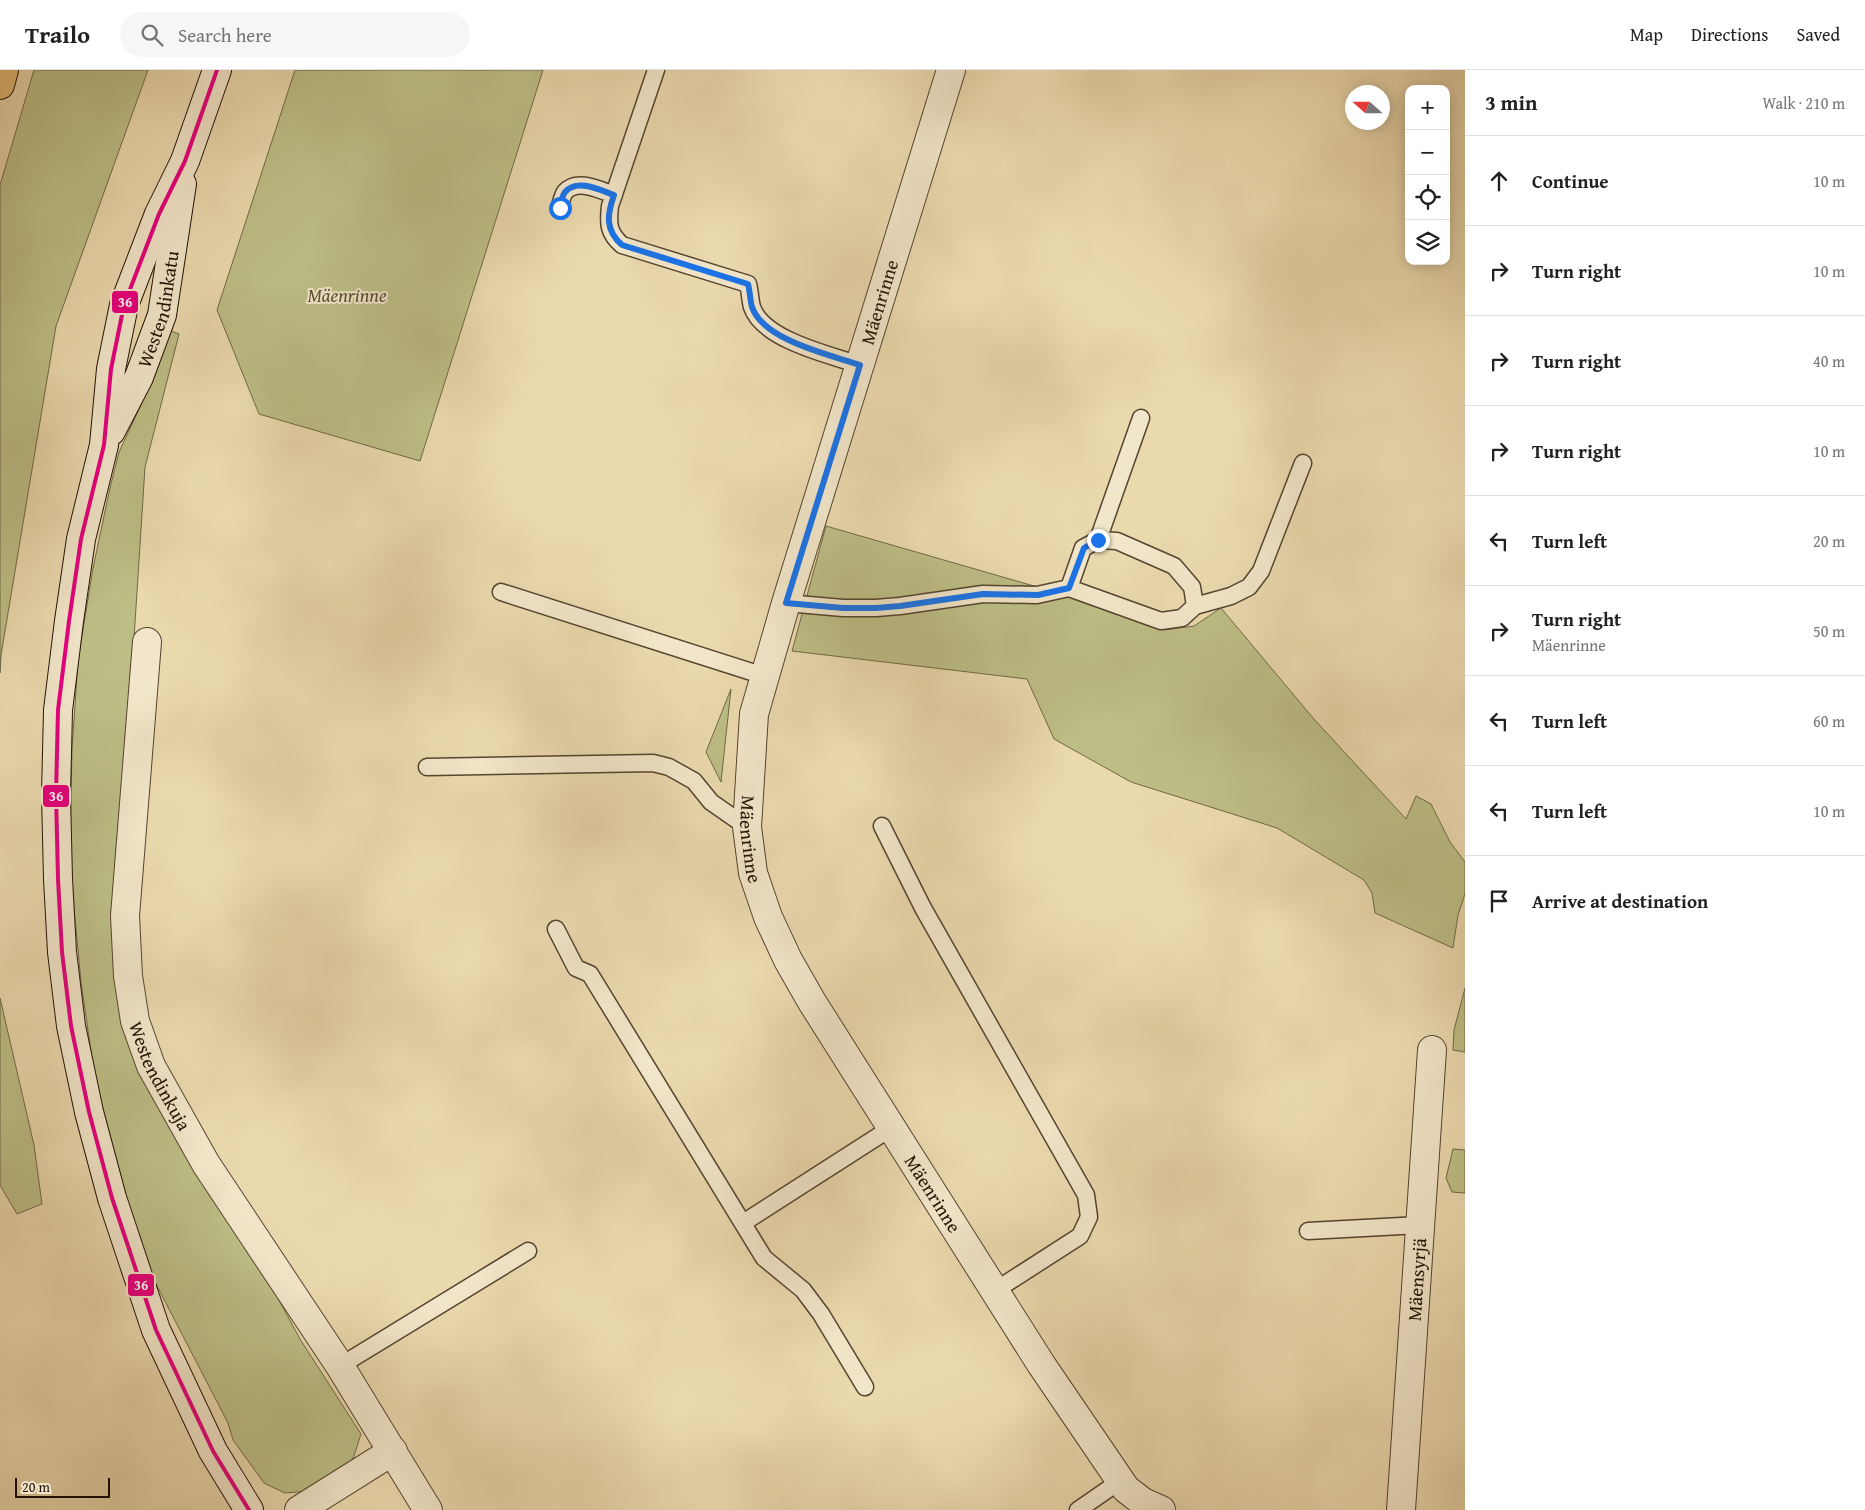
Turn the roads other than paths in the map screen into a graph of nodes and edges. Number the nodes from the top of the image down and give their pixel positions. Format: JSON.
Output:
{"nodes":[{"id":1,"x":4,"y":70,"type":"edge"},
{"id":2,"x":217,"y":70,"type":"edge"},
{"id":3,"x":656,"y":70,"type":"edge"},
{"id":4,"x":951,"y":70,"type":"edge"},
{"id":5,"x":0,"y":85,"type":"edge"},
{"id":6,"x":185,"y":161,"type":"junction"},
{"id":7,"x":614,"y":195,"type":"junction"},
{"id":8,"x":560,"y":208,"type":"dead end"},
{"id":9,"x":860,"y":365,"type":"junction"},
{"id":10,"x":1141,"y":418,"type":"dead end"},
{"id":11,"x":104,"y":446,"type":"junction"},
{"id":12,"x":1303,"y":463,"type":"dead end"},
{"id":13,"x":1098,"y":540,"type":"junction"},
{"id":14,"x":1069,"y":588,"type":"junction"},
{"id":15,"x":501,"y":592,"type":"dead end"},
{"id":16,"x":786,"y":603,"type":"junction"},
{"id":17,"x":1195,"y":606,"type":"junction"},
{"id":18,"x":147,"y":642,"type":"dead end"},
{"id":19,"x":764,"y":676,"type":"junction"},
{"id":20,"x":427,"y":767,"type":"dead end"},
{"id":21,"x":882,"y":826,"type":"dead end"},
{"id":22,"x":746,"y":827,"type":"junction"},
{"id":23,"x":556,"y":930,"type":"dead end"},
{"id":24,"x":1432,"y":1050,"type":"dead end"},
{"id":25,"x":891,"y":1128,"type":"junction"},
{"id":26,"x":743,"y":1223,"type":"junction"},
{"id":27,"x":1420,"y":1226,"type":"junction"},
{"id":28,"x":1308,"y":1231,"type":"dead end"},
{"id":29,"x":528,"y":1251,"type":"dead end"},
{"id":30,"x":996,"y":1290,"type":"junction"},
{"id":31,"x":340,"y":1366,"type":"junction"},
{"id":32,"x":865,"y":1387,"type":"dead end"},
{"id":33,"x":393,"y":1451,"type":"junction"},
{"id":34,"x":1120,"y":1481,"type":"junction"},
{"id":35,"x":249,"y":1510,"type":"edge"},
{"id":36,"x":299,"y":1510,"type":"edge"},
{"id":37,"x":428,"y":1510,"type":"edge"},
{"id":38,"x":1078,"y":1510,"type":"edge"},
{"id":39,"x":1161,"y":1510,"type":"edge"},
{"id":40,"x":1401,"y":1510,"type":"edge"}],
"edges":[{"from":1,"to":5,"type":"highway"},
{"from":2,"to":6,"type":"street","name":"Westendinkatu"},
{"from":3,"to":7,"type":"lane"},
{"from":4,"to":9,"type":"street","name":"Mäenrinne"},
{"from":6,"to":11,"type":"street","name":"Westendinkatu"},
{"from":6,"to":11,"type":"street","name":"Westendinkatu"},
{"from":7,"to":8,"type":"lane"},
{"from":7,"to":9,"type":"lane"},
{"from":9,"to":16,"type":"street","name":"Mäenrinne"},
{"from":10,"to":13,"type":"lane"},
{"from":11,"to":35,"type":"street","name":"Westendinkatu"},
{"from":12,"to":17,"type":"lane"},
{"from":13,"to":14,"type":"lane"},
{"from":13,"to":17,"type":"lane"},
{"from":14,"to":16,"type":"lane"},
{"from":14,"to":17,"type":"lane"},
{"from":15,"to":19,"type":"lane"},
{"from":16,"to":19,"type":"street","name":"Mäenrinne"},
{"from":18,"to":31,"type":"street","name":"Westendinkuja"},
{"from":19,"to":22,"type":"street","name":"Mäenrinne"},
{"from":20,"to":22,"type":"lane"},
{"from":21,"to":30,"type":"lane"},
{"from":22,"to":25,"type":"street","name":"Mäenrinne"},
{"from":23,"to":26,"type":"lane"},
{"from":24,"to":27,"type":"street","name":"Mäensyrjä"},
{"from":25,"to":26,"type":"lane"},
{"from":25,"to":30,"type":"street","name":"Mäenrinne"},
{"from":26,"to":32,"type":"lane"},
{"from":27,"to":28,"type":"lane"},
{"from":27,"to":40,"type":"street","name":"Mäensyrjä"},
{"from":29,"to":31,"type":"lane"},
{"from":30,"to":34,"type":"street","name":"Mäenrinne"},
{"from":31,"to":33,"type":"street","name":"Westendinkuja"},
{"from":33,"to":36,"type":"street"},
{"from":33,"to":37,"type":"street","name":"Westendinkuja"},
{"from":34,"to":38,"type":"lane"},
{"from":34,"to":39,"type":"street","name":"Mäenrinne"}]}
